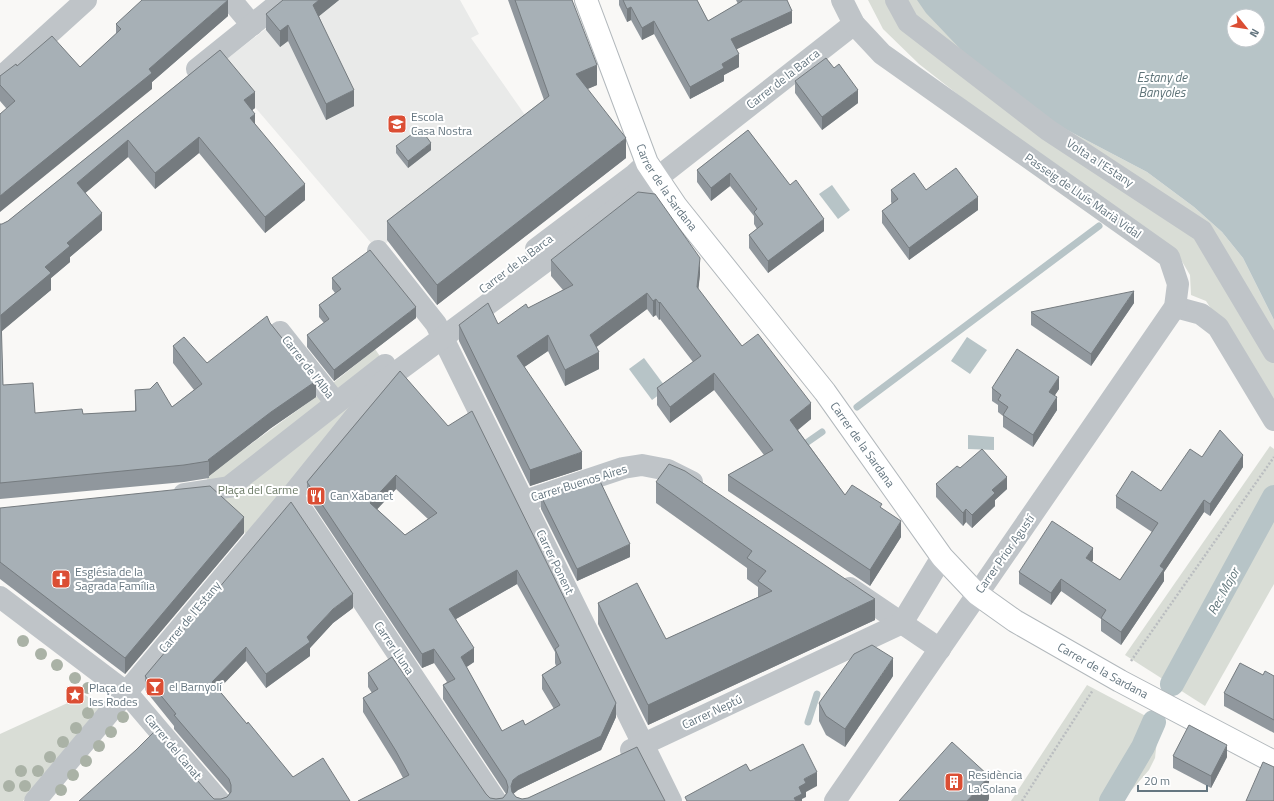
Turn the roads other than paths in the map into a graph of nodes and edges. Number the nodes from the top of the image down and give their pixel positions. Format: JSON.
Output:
{"nodes":[{"id":1,"x":86,"y":0,"type":"edge"},
{"id":2,"x":231,"y":0,"type":"edge"},
{"id":3,"x":283,"y":0,"type":"edge"},
{"id":4,"x":586,"y":0,"type":"edge"},
{"id":5,"x":842,"y":0,"type":"edge"},
{"id":6,"x":896,"y":0,"type":"edge"},
{"id":7,"x":854,"y":24,"type":"junction"},
{"id":8,"x":252,"y":25,"type":"junction"},
{"id":9,"x":0,"y":78,"type":"edge"},
{"id":10,"x":184,"y":79,"type":"edge"},
{"id":11,"x":652,"y":170,"type":"junction"},
{"id":12,"x":378,"y":250,"type":"dead end"},
{"id":13,"x":1175,"y":307,"type":"junction"},
{"id":14,"x":439,"y":330,"type":"junction"},
{"id":15,"x":280,"y":332,"type":"dead end"},
{"id":16,"x":1274,"y":352,"type":"edge"},
{"id":17,"x":336,"y":403,"type":"junction"},
{"id":18,"x":1274,"y":420,"type":"edge"},
{"id":19,"x":292,"y":495,"type":"junction"},
{"id":20,"x":710,"y":495,"type":"edge"},
{"id":21,"x":163,"y":496,"type":"edge"},
{"id":22,"x":525,"y":501,"type":"junction"},
{"id":23,"x":942,"y":557,"type":"junction"},
{"id":24,"x":835,"y":578,"type":"edge"},
{"id":25,"x":977,"y":594,"type":"junction"},
{"id":26,"x":0,"y":597,"type":"edge"},
{"id":27,"x":902,"y":623,"type":"junction"},
{"id":28,"x":940,"y":649,"type":"junction"},
{"id":29,"x":127,"y":693,"type":"junction"},
{"id":30,"x":644,"y":744,"type":"junction"},
{"id":31,"x":616,"y":757,"type":"edge"},
{"id":32,"x":1274,"y":762,"type":"edge"},
{"id":33,"x":35,"y":801,"type":"edge"},
{"id":34,"x":219,"y":801,"type":"edge"},
{"id":35,"x":496,"y":801,"type":"edge"},
{"id":36,"x":671,"y":801,"type":"edge"},
{"id":37,"x":835,"y":801,"type":"edge"}],
"edges":[{"from":1,"to":9,"type":"street"},
{"from":2,"to":8,"type":"street"},
{"from":3,"to":8,"type":"street"},
{"from":4,"to":11,"type":"street","name":"Carrer de la Sardana"},
{"from":5,"to":7,"type":"street","name":"Passeig de Lluís Marià Vidal"},
{"from":6,"to":16,"type":"street","name":"Volta a l'Estany"},
{"from":7,"to":11,"type":"street","name":"Carrer de la Barca"},
{"from":7,"to":13,"type":"street","name":"Passeig de Lluís Marià Vidal"},
{"from":8,"to":10,"type":"street"},
{"from":11,"to":14,"type":"street","name":"Carrer de la Barca"},
{"from":11,"to":23,"type":"street","name":"Carrer de la Sardana"},
{"from":12,"to":14,"type":"street","name":"Carrer Ponent"},
{"from":13,"to":18,"type":"street"},
{"from":13,"to":25,"type":"street","name":"Carrer Prior Agustí"},
{"from":14,"to":17,"type":"street"},
{"from":14,"to":19,"type":"street"},
{"from":14,"to":22,"type":"street","name":"Carrer Ponent"},
{"from":15,"to":17,"type":"street","name":"Carrer de l'Alba"},
{"from":17,"to":21,"type":"street"},
{"from":19,"to":29,"type":"street","name":"Carrer de l'Estany"},
{"from":19,"to":35,"type":"street","name":"Carrer Lluna"},
{"from":20,"to":22,"type":"street","name":"Carrer Buenos Aires"},
{"from":22,"to":30,"type":"street","name":"Carrer Ponent"},
{"from":23,"to":25,"type":"street","name":"Carrer de la Sardana"},
{"from":23,"to":27,"type":"street"},
{"from":24,"to":27,"type":"street"},
{"from":25,"to":28,"type":"street","name":"Carrer Prior Agustí"},
{"from":25,"to":32,"type":"street","name":"Carrer de la Sardana"},
{"from":26,"to":29,"type":"street"},
{"from":27,"to":28,"type":"street"},
{"from":27,"to":30,"type":"street","name":"Carrer Neptú"},
{"from":28,"to":37,"type":"street","name":"Carrer Prior Agustí"},
{"from":29,"to":33,"type":"street"},
{"from":29,"to":34,"type":"street","name":"Carrer del Canat"},
{"from":30,"to":31,"type":"street","name":"Carrer Neptú"},
{"from":30,"to":36,"type":"street","name":"Carrer Ponent"}]}
